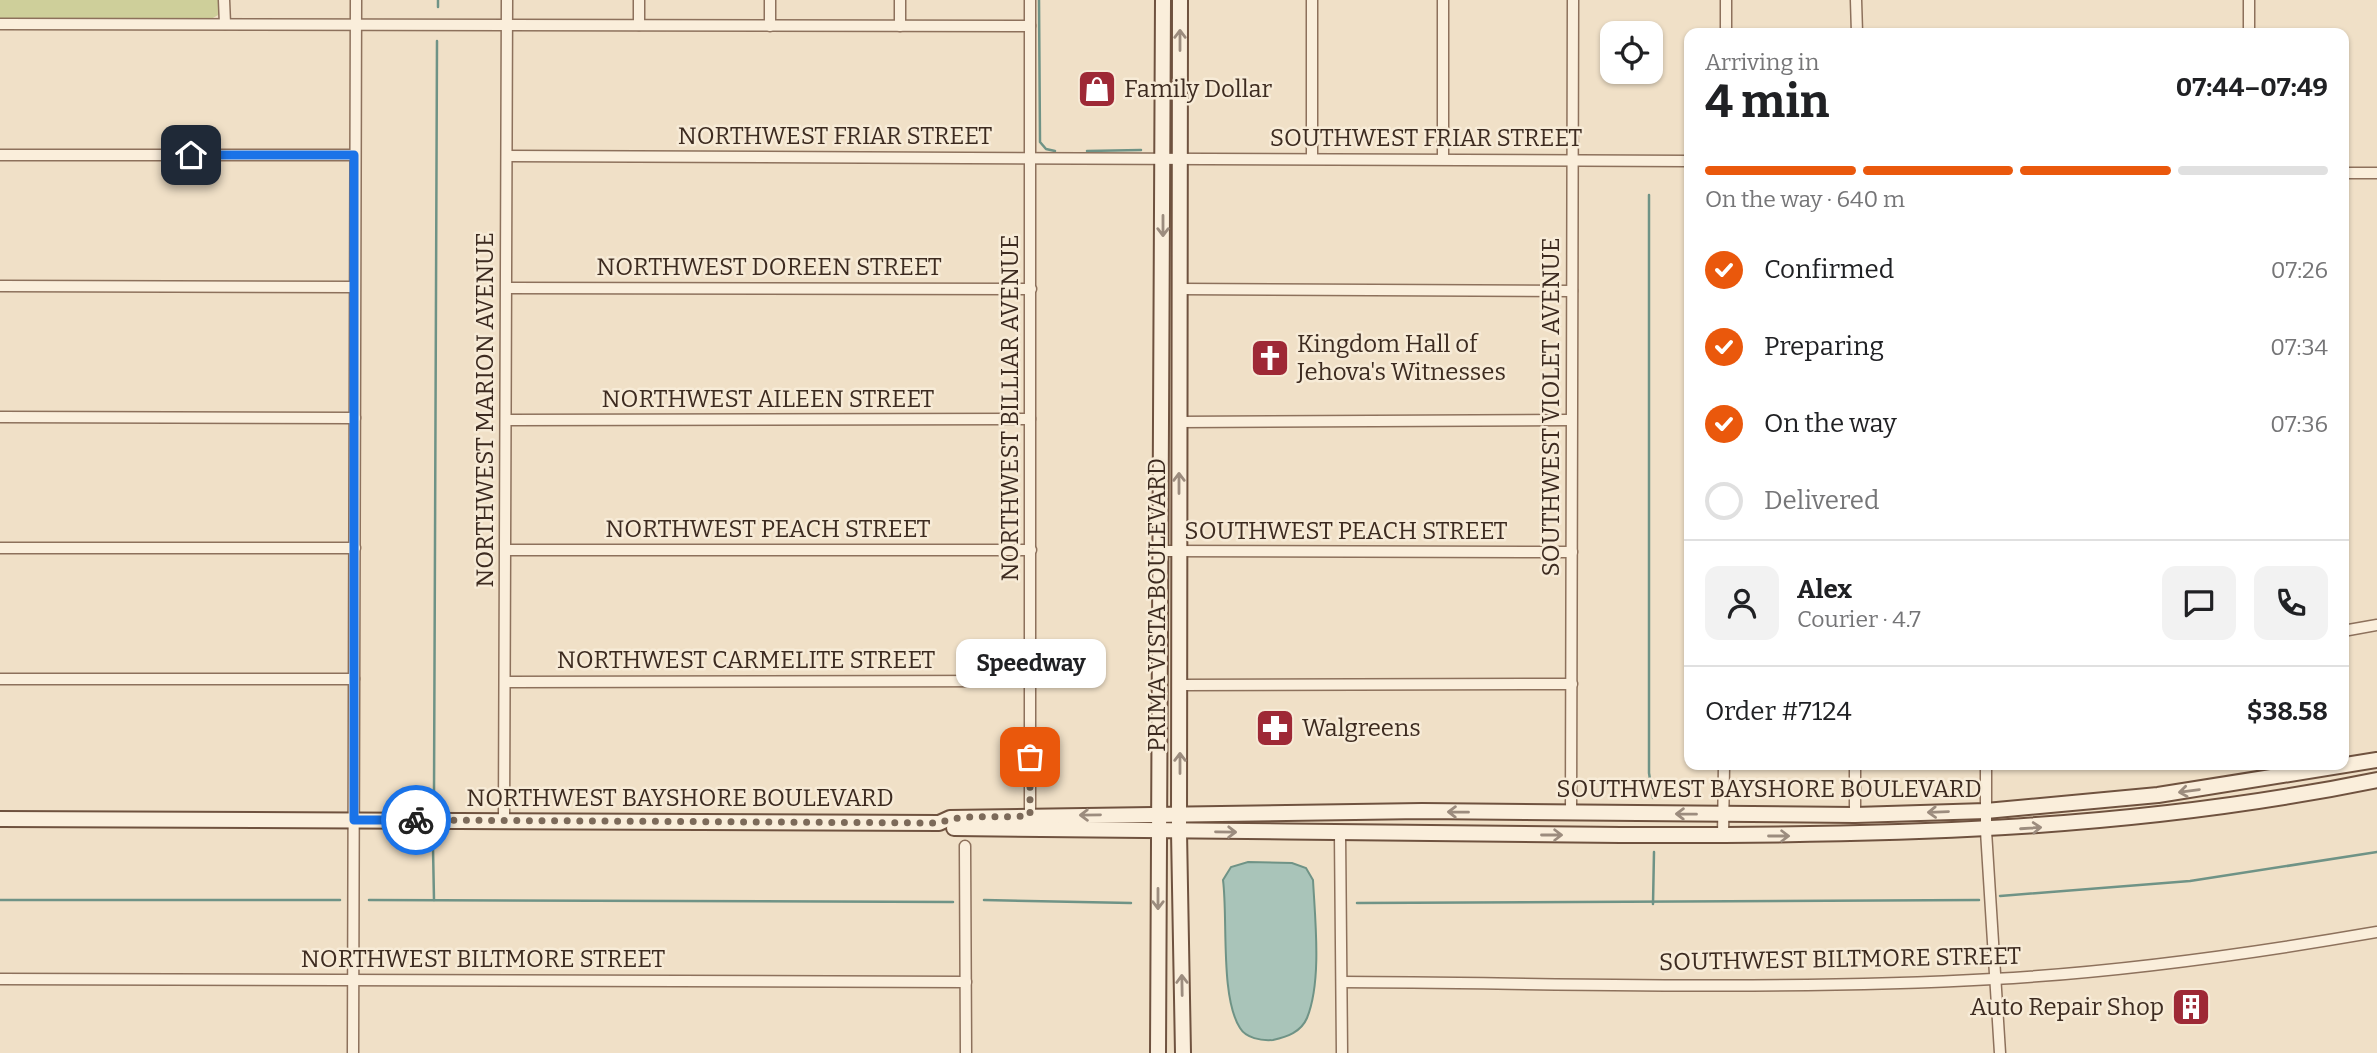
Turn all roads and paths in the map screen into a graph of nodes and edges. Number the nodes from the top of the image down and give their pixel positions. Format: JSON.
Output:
{"nodes":[{"id":1,"x":224,"y":0,"type":"edge"},
{"id":2,"x":356,"y":0,"type":"edge"},
{"id":3,"x":507,"y":0,"type":"edge"},
{"id":4,"x":639,"y":0,"type":"edge"},
{"id":5,"x":770,"y":0,"type":"edge"},
{"id":6,"x":900,"y":0,"type":"edge"},
{"id":7,"x":1030,"y":0,"type":"edge"},
{"id":8,"x":1163,"y":0,"type":"edge"},
{"id":9,"x":1180,"y":0,"type":"edge"},
{"id":10,"x":1312,"y":0,"type":"edge"},
{"id":11,"x":1443,"y":0,"type":"edge"},
{"id":12,"x":1573,"y":0,"type":"edge"},
{"id":13,"x":1726,"y":0,"type":"edge"},
{"id":14,"x":1856,"y":0,"type":"edge"},
{"id":15,"x":2249,"y":0,"type":"edge"},
{"id":16,"x":0,"y":24,"type":"edge"},
{"id":17,"x":225,"y":24,"type":"junction"},
{"id":18,"x":639,"y":25,"type":"junction"},
{"id":19,"x":356,"y":26,"type":"junction"},
{"id":20,"x":507,"y":26,"type":"junction"},
{"id":21,"x":770,"y":26,"type":"junction"},
{"id":22,"x":900,"y":26,"type":"junction"},
{"id":23,"x":1030,"y":26,"type":"junction"},
{"id":24,"x":1726,"y":28,"type":"edge"},
{"id":25,"x":1857,"y":28,"type":"edge"},
{"id":26,"x":2249,"y":28,"type":"edge"},
{"id":27,"x":0,"y":155,"type":"edge"},
{"id":28,"x":354,"y":155,"type":"junction"},
{"id":29,"x":507,"y":156,"type":"junction"},
{"id":30,"x":1180,"y":157,"type":"junction"},
{"id":31,"x":1031,"y":158,"type":"junction"},
{"id":32,"x":1164,"y":158,"type":"junction"},
{"id":33,"x":1312,"y":158,"type":"junction"},
{"id":34,"x":1443,"y":158,"type":"junction"},
{"id":35,"x":1573,"y":159,"type":"junction"},
{"id":36,"x":1684,"y":161,"type":"edge"},
{"id":37,"x":2349,"y":173,"type":"edge"},
{"id":38,"x":2377,"y":173,"type":"edge"},
{"id":39,"x":0,"y":286,"type":"edge"},
{"id":40,"x":354,"y":287,"type":"junction"},
{"id":41,"x":507,"y":288,"type":"junction"},
{"id":42,"x":1031,"y":289,"type":"junction"},
{"id":43,"x":1180,"y":289,"type":"junction"},
{"id":44,"x":1572,"y":290,"type":"junction"},
{"id":45,"x":0,"y":417,"type":"edge"},
{"id":46,"x":355,"y":418,"type":"junction"},
{"id":47,"x":1030,"y":419,"type":"junction"},
{"id":48,"x":507,"y":420,"type":"junction"},
{"id":49,"x":1572,"y":420,"type":"junction"},
{"id":50,"x":1180,"y":422,"type":"junction"},
{"id":51,"x":0,"y":548,"type":"edge"},
{"id":52,"x":355,"y":548,"type":"junction"},
{"id":53,"x":506,"y":550,"type":"junction"},
{"id":54,"x":1031,"y":551,"type":"junction"},
{"id":55,"x":1162,"y":551,"type":"junction"},
{"id":56,"x":1178,"y":551,"type":"junction"},
{"id":57,"x":1572,"y":552,"type":"junction"},
{"id":58,"x":2377,"y":625,"type":"edge"},
{"id":59,"x":2349,"y":630,"type":"edge"},
{"id":60,"x":0,"y":679,"type":"edge"},
{"id":61,"x":354,"y":679,"type":"junction"},
{"id":62,"x":1029,"y":681,"type":"junction"},
{"id":63,"x":505,"y":682,"type":"junction"},
{"id":64,"x":1572,"y":684,"type":"junction"},
{"id":65,"x":1181,"y":685,"type":"junction"},
{"id":66,"x":2377,"y":760,"type":"edge"},
{"id":67,"x":2349,"y":765,"type":"edge"},
{"id":68,"x":1724,"y":770,"type":"edge"},
{"id":69,"x":1855,"y":770,"type":"edge"},
{"id":70,"x":1986,"y":770,"type":"edge"},
{"id":71,"x":2321,"y":770,"type":"edge"},
{"id":72,"x":2331,"y":770,"type":"edge"},
{"id":73,"x":2374,"y":779,"type":"edge"},
{"id":74,"x":2225,"y":786,"type":"junction"},
{"id":75,"x":2242,"y":804,"type":"junction"},
{"id":76,"x":1986,"y":811,"type":"junction"},
{"id":77,"x":1500,"y":812,"type":"junction"},
{"id":78,"x":1594,"y":813,"type":"junction"},
{"id":79,"x":1158,"y":814,"type":"junction"},
{"id":80,"x":1571,"y":814,"type":"junction"},
{"id":81,"x":1030,"y":815,"type":"junction"},
{"id":82,"x":1180,"y":815,"type":"junction"},
{"id":83,"x":1723,"y":815,"type":"junction"},
{"id":84,"x":1855,"y":815,"type":"junction"},
{"id":85,"x":0,"y":819,"type":"edge"},
{"id":86,"x":2128,"y":819,"type":"junction"},
{"id":87,"x":354,"y":820,"type":"junction"},
{"id":88,"x":504,"y":820,"type":"junction"},
{"id":89,"x":939,"y":823,"type":"junction"},
{"id":90,"x":1158,"y":830,"type":"junction"},
{"id":91,"x":1986,"y":831,"type":"junction"},
{"id":92,"x":1179,"y":832,"type":"junction"},
{"id":93,"x":1340,"y":834,"type":"junction"},
{"id":94,"x":1509,"y":834,"type":"junction"},
{"id":95,"x":1418,"y":835,"type":"junction"},
{"id":96,"x":1723,"y":836,"type":"junction"},
{"id":97,"x":965,"y":846,"type":"dead end"},
{"id":98,"x":2377,"y":932,"type":"edge"},
{"id":99,"x":0,"y":979,"type":"edge"},
{"id":100,"x":353,"y":979,"type":"junction"},
{"id":101,"x":1996,"y":979,"type":"junction"},
{"id":102,"x":966,"y":982,"type":"junction"},
{"id":103,"x":1342,"y":982,"type":"junction"},
{"id":104,"x":354,"y":1053,"type":"edge"},
{"id":105,"x":965,"y":1053,"type":"edge"},
{"id":106,"x":1158,"y":1053,"type":"edge"},
{"id":107,"x":1183,"y":1053,"type":"edge"},
{"id":108,"x":1342,"y":1053,"type":"edge"},
{"id":109,"x":2000,"y":1053,"type":"edge"}],
"edges":[{"from":1,"to":17,"type":"street"},
{"from":2,"to":19,"type":"street"},
{"from":3,"to":20,"type":"street","name":"NORTHWEST MARION AVENUE"},
{"from":4,"to":18,"type":"street"},
{"from":5,"to":21,"type":"street"},
{"from":6,"to":22,"type":"street"},
{"from":7,"to":23,"type":"street","name":"NORTHWEST BILLIAR AVENUE"},
{"from":8,"to":32,"type":"main road","name":"PRIMA VISTA BOULEVARD"},
{"from":30,"to":9,"type":"main road","name":"PRIMA VISTA BOULEVARD","one_way":true},
{"from":10,"to":33,"type":"street"},
{"from":11,"to":34,"type":"street"},
{"from":12,"to":35,"type":"street","name":"SOUTHWEST VIOLET AVENUE"},
{"from":13,"to":24,"type":"street"},
{"from":14,"to":25,"type":"street"},
{"from":15,"to":26,"type":"street"},
{"from":16,"to":17,"type":"street"},
{"from":17,"to":19,"type":"street"},
{"from":18,"to":20,"type":"street"},
{"from":18,"to":21,"type":"street"},
{"from":19,"to":20,"type":"street"},
{"from":19,"to":28,"type":"street"},
{"from":20,"to":29,"type":"street","name":"NORTHWEST MARION AVENUE"},
{"from":21,"to":22,"type":"street"},
{"from":22,"to":23,"type":"street"},
{"from":23,"to":31,"type":"street","name":"NORTHWEST BILLIAR AVENUE"},
{"from":27,"to":28,"type":"street"},
{"from":28,"to":40,"type":"street"},
{"from":29,"to":31,"type":"street","name":"NORTHWEST FRIAR STREET"},
{"from":29,"to":41,"type":"street","name":"NORTHWEST MARION AVENUE"},
{"from":30,"to":32,"type":"street","name":"SOUTHWEST FRIAR STREET"},
{"from":30,"to":33,"type":"street","name":"SOUTHWEST FRIAR STREET"},
{"from":30,"to":43,"type":"main road","name":"PRIMA VISTA BOULEVARD"},
{"from":31,"to":32,"type":"street","name":"NORTHWEST FRIAR STREET"},
{"from":31,"to":42,"type":"street","name":"NORTHWEST BILLIAR AVENUE"},
{"from":32,"to":55,"type":"main road","name":"PRIMA VISTA BOULEVARD","one_way":true},
{"from":33,"to":34,"type":"street","name":"SOUTHWEST FRIAR STREET"},
{"from":34,"to":35,"type":"street","name":"SOUTHWEST FRIAR STREET"},
{"from":35,"to":36,"type":"street","name":"SOUTHWEST FRIAR STREET"},
{"from":35,"to":44,"type":"street","name":"SOUTHWEST VIOLET AVENUE"},
{"from":37,"to":38,"type":"street"},
{"from":39,"to":40,"type":"street"},
{"from":40,"to":46,"type":"street"},
{"from":41,"to":42,"type":"street","name":"NORTHWEST DOREEN STREET"},
{"from":41,"to":48,"type":"street","name":"NORTHWEST MARION AVENUE"},
{"from":42,"to":47,"type":"street","name":"NORTHWEST BILLIAR AVENUE"},
{"from":43,"to":44,"type":"street"},
{"from":43,"to":50,"type":"main road","name":"PRIMA VISTA BOULEVARD"},
{"from":44,"to":49,"type":"street","name":"SOUTHWEST VIOLET AVENUE"},
{"from":45,"to":46,"type":"street"},
{"from":46,"to":52,"type":"street"},
{"from":47,"to":48,"type":"street","name":"NORTHWEST AILEEN STREET"},
{"from":47,"to":54,"type":"street","name":"NORTHWEST BILLIAR AVENUE"},
{"from":48,"to":53,"type":"street","name":"NORTHWEST MARION AVENUE"},
{"from":49,"to":50,"type":"street"},
{"from":49,"to":57,"type":"street","name":"SOUTHWEST VIOLET AVENUE"},
{"from":56,"to":50,"type":"main road","name":"PRIMA VISTA BOULEVARD","one_way":true},
{"from":51,"to":52,"type":"street"},
{"from":52,"to":61,"type":"street"},
{"from":53,"to":54,"type":"street","name":"NORTHWEST PEACH STREET"},
{"from":53,"to":63,"type":"street","name":"NORTHWEST MARION AVENUE"},
{"from":54,"to":62,"type":"street","name":"NORTHWEST BILLIAR AVENUE"},
{"from":55,"to":56,"type":"street","name":"SOUTHWEST PEACH STREET"},
{"from":55,"to":79,"type":"main road","name":"PRIMA VISTA BOULEVARD"},
{"from":56,"to":57,"type":"street","name":"SOUTHWEST PEACH STREET"},
{"from":56,"to":65,"type":"main road","name":"PRIMA VISTA BOULEVARD"},
{"from":57,"to":64,"type":"street","name":"SOUTHWEST VIOLET AVENUE"},
{"from":58,"to":59,"type":"street"},
{"from":60,"to":61,"type":"street"},
{"from":61,"to":87,"type":"street"},
{"from":62,"to":63,"type":"street","name":"NORTHWEST CARMELITE STREET"},
{"from":62,"to":81,"type":"street","name":"NORTHWEST BILLIAR AVENUE"},
{"from":63,"to":88,"type":"street","name":"NORTHWEST MARION AVENUE"},
{"from":64,"to":65,"type":"street"},
{"from":64,"to":80,"type":"street","name":"SOUTHWEST VIOLET AVENUE"},
{"from":82,"to":65,"type":"main road","name":"PRIMA VISTA BOULEVARD","one_way":true},
{"from":66,"to":67,"type":"main road","name":"SOUTHWEST BAYSHORE BOULEVARD"},
{"from":68,"to":83,"type":"street"},
{"from":69,"to":84,"type":"street"},
{"from":70,"to":76,"type":"street"},
{"from":71,"to":74,"type":"main road","name":"SOUTHWEST BAYSHORE BOULEVARD"},
{"from":72,"to":75,"type":"main road"},
{"from":73,"to":75,"type":"main road","name":"SOUTHWEST BAYSHORE BOULEVARD"},
{"from":74,"to":76,"type":"main road","name":"SOUTHWEST BAYSHORE BOULEVARD","one_way":true},
{"from":74,"to":86,"type":"main road"},
{"from":75,"to":86,"type":"main road","name":"SOUTHWEST BAYSHORE BOULEVARD"},
{"from":76,"to":84,"type":"main road","name":"SOUTHWEST BAYSHORE BOULEVARD","one_way":true},
{"from":76,"to":91,"type":"street"},
{"from":77,"to":80,"type":"main road","name":"SOUTHWEST BAYSHORE BOULEVARD"},
{"from":77,"to":82,"type":"main road","name":"SOUTHWEST BAYSHORE BOULEVARD","one_way":true},
{"from":77,"to":95,"type":"main road"},
{"from":78,"to":80,"type":"main road","name":"SOUTHWEST BAYSHORE BOULEVARD"},
{"from":83,"to":78,"type":"main road","name":"SOUTHWEST BAYSHORE BOULEVARD","one_way":true},
{"from":78,"to":94,"type":"main road"},
{"from":79,"to":81,"type":"main road","name":"NORTHWEST BAYSHORE BOULEVARD","one_way":true},
{"from":79,"to":82,"type":"main road","name":"SOUTHWEST BAYSHORE BOULEVARD"},
{"from":79,"to":90,"type":"main road","name":"PRIMA VISTA BOULEVARD"},
{"from":81,"to":89,"type":"main road","name":"NORTHWEST BAYSHORE BOULEVARD"},
{"from":82,"to":92,"type":"main road","name":"PRIMA VISTA BOULEVARD"},
{"from":83,"to":84,"type":"main road","name":"SOUTHWEST BAYSHORE BOULEVARD"},
{"from":83,"to":96,"type":"street"},
{"from":85,"to":87,"type":"main road","name":"NORTHWEST BAYSHORE BOULEVARD"},
{"from":91,"to":86,"type":"main road","name":"SOUTHWEST BAYSHORE BOULEVARD","one_way":true},
{"from":87,"to":88,"type":"main road","name":"NORTHWEST BAYSHORE BOULEVARD"},
{"from":87,"to":100,"type":"street"},
{"from":88,"to":89,"type":"main road","name":"NORTHWEST BAYSHORE BOULEVARD"},
{"from":89,"to":90,"type":"main road","name":"NORTHWEST BAYSHORE BOULEVARD"},
{"from":90,"to":92,"type":"main road","name":"SOUTHWEST BAYSHORE BOULEVARD"},
{"from":90,"to":106,"type":"main road","name":"PRIMA VISTA BOULEVARD","one_way":true},
{"from":96,"to":91,"type":"main road","name":"SOUTHWEST BAYSHORE BOULEVARD","one_way":true},
{"from":91,"to":101,"type":"street"},
{"from":92,"to":93,"type":"main road","name":"SOUTHWEST BAYSHORE BOULEVARD","one_way":true},
{"from":107,"to":92,"type":"main road","name":"PRIMA VISTA BOULEVARD","one_way":true},
{"from":93,"to":95,"type":"main road","name":"SOUTHWEST BAYSHORE BOULEVARD"},
{"from":93,"to":103,"type":"street"},
{"from":94,"to":95,"type":"main road","name":"SOUTHWEST BAYSHORE BOULEVARD"},
{"from":94,"to":96,"type":"main road","name":"SOUTHWEST BAYSHORE BOULEVARD","one_way":true},
{"from":97,"to":102,"type":"street"},
{"from":98,"to":101,"type":"street","name":"SOUTHWEST BILTMORE STREET"},
{"from":99,"to":100,"type":"street","name":"NORTHWEST BILTMORE STREET"},
{"from":100,"to":102,"type":"street","name":"NORTHWEST BILTMORE STREET"},
{"from":100,"to":104,"type":"street"},
{"from":101,"to":103,"type":"street","name":"SOUTHWEST BILTMORE STREET"},
{"from":101,"to":109,"type":"street"},
{"from":102,"to":105,"type":"street"},
{"from":103,"to":108,"type":"street"}]}
